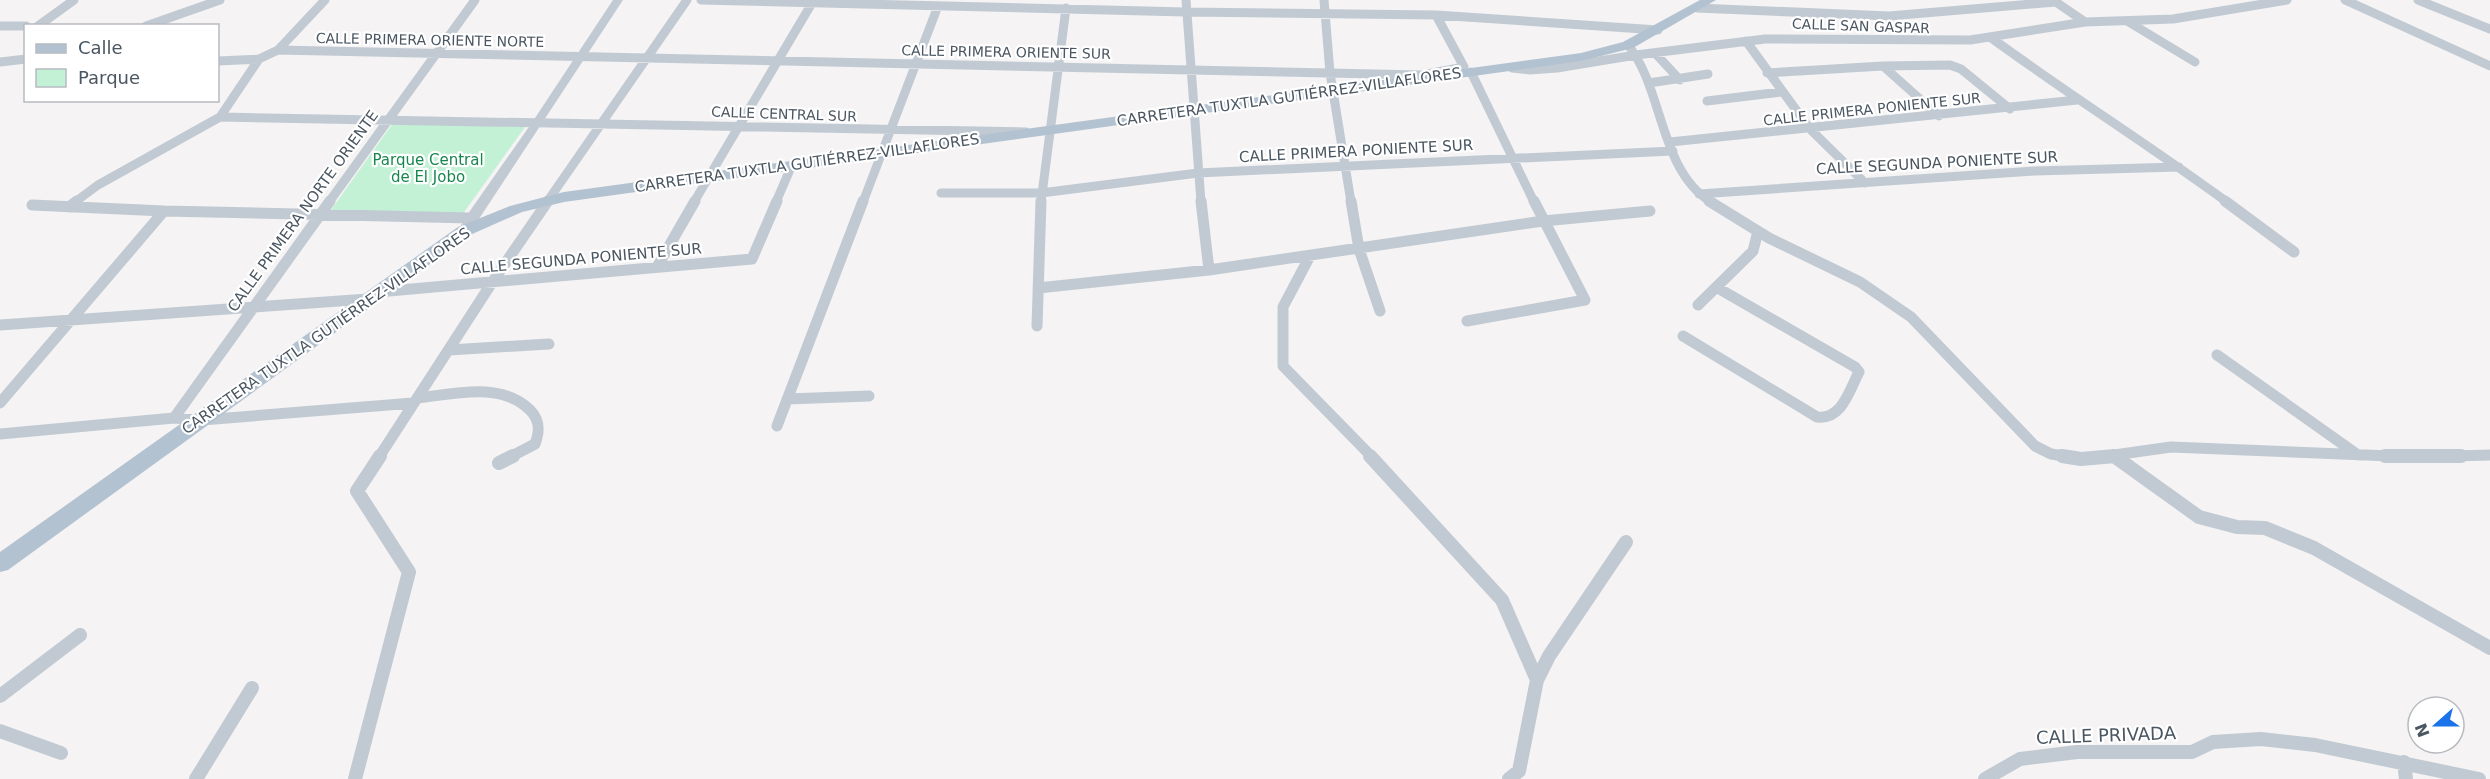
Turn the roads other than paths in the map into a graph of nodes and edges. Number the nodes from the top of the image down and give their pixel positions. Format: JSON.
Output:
{"nodes":[{"id":1,"x":74,"y":0,"type":"edge"},
{"id":2,"x":220,"y":0,"type":"edge"},
{"id":3,"x":325,"y":0,"type":"edge"},
{"id":4,"x":476,"y":0,"type":"edge"},
{"id":5,"x":618,"y":0,"type":"edge"},
{"id":6,"x":687,"y":0,"type":"edge"},
{"id":7,"x":701,"y":0,"type":"edge"},
{"id":8,"x":1186,"y":0,"type":"edge"},
{"id":9,"x":1324,"y":0,"type":"edge"},
{"id":10,"x":2287,"y":0,"type":"edge"},
{"id":11,"x":2344,"y":0,"type":"edge"},
{"id":12,"x":2418,"y":0,"type":"edge"},
{"id":13,"x":2055,"y":1,"type":"edge"},
{"id":14,"x":853,"y":2,"type":"edge"},
{"id":15,"x":1697,"y":2,"type":"edge"},
{"id":16,"x":812,"y":3,"type":"junction"},
{"id":17,"x":989,"y":3,"type":"edge"},
{"id":18,"x":1055,"y":4,"type":"edge"},
{"id":19,"x":938,"y":6,"type":"junction"},
{"id":20,"x":1066,"y":8,"type":"junction"},
{"id":21,"x":1185,"y":12,"type":"junction"},
{"id":22,"x":1324,"y":14,"type":"junction"},
{"id":23,"x":1436,"y":15,"type":"junction"},
{"id":24,"x":2126,"y":20,"type":"junction"},
{"id":25,"x":2085,"y":22,"type":"junction"},
{"id":26,"x":41,"y":24,"type":"edge"},
{"id":27,"x":152,"y":24,"type":"edge"},
{"id":28,"x":0,"y":26,"type":"edge"},
{"id":29,"x":24,"y":26,"type":"edge"},
{"id":30,"x":2490,"y":29,"type":"edge"},
{"id":31,"x":1658,"y":30,"type":"junction"},
{"id":32,"x":1990,"y":37,"type":"junction"},
{"id":33,"x":1746,"y":41,"type":"junction"},
{"id":34,"x":278,"y":50,"type":"junction"},
{"id":35,"x":1632,"y":50,"type":"junction"},
{"id":36,"x":437,"y":52,"type":"junction"},
{"id":37,"x":1655,"y":53,"type":"junction"},
{"id":38,"x":581,"y":58,"type":"junction"},
{"id":39,"x":24,"y":59,"type":"edge"},
{"id":40,"x":259,"y":59,"type":"junction"},
{"id":41,"x":646,"y":59,"type":"junction"},
{"id":42,"x":779,"y":60,"type":"junction"},
{"id":43,"x":219,"y":61,"type":"edge"},
{"id":44,"x":2194,"y":62,"type":"dead end"},
{"id":45,"x":0,"y":63,"type":"edge"},
{"id":46,"x":915,"y":64,"type":"junction"},
{"id":47,"x":1883,"y":66,"type":"junction"},
{"id":48,"x":2490,"y":66,"type":"edge"},
{"id":49,"x":1058,"y":67,"type":"junction"},
{"id":50,"x":1192,"y":70,"type":"junction"},
{"id":51,"x":1467,"y":70,"type":"junction"},
{"id":52,"x":1330,"y":73,"type":"junction"},
{"id":53,"x":1767,"y":73,"type":"junction"},
{"id":54,"x":1708,"y":74,"type":"dead end"},
{"id":55,"x":1426,"y":77,"type":"junction"},
{"id":56,"x":1680,"y":80,"type":"junction"},
{"id":57,"x":1648,"y":83,"type":"junction"},
{"id":58,"x":1332,"y":91,"type":"junction"},
{"id":59,"x":1781,"y":92,"type":"junction"},
{"id":60,"x":2077,"y":100,"type":"junction"},
{"id":61,"x":1707,"y":101,"type":"dead end"},
{"id":62,"x":2010,"y":108,"type":"junction"},
{"id":63,"x":1195,"y":110,"type":"junction"},
{"id":64,"x":1939,"y":116,"type":"junction"},
{"id":65,"x":220,"y":117,"type":"junction"},
{"id":66,"x":389,"y":119,"type":"junction"},
{"id":67,"x":538,"y":122,"type":"junction"},
{"id":68,"x":602,"y":124,"type":"junction"},
{"id":69,"x":739,"y":126,"type":"junction"},
{"id":70,"x":1810,"y":129,"type":"junction"},
{"id":71,"x":1051,"y":130,"type":"junction"},
{"id":72,"x":890,"y":131,"type":"junction"},
{"id":73,"x":972,"y":136,"type":"junction"},
{"id":74,"x":1671,"y":146,"type":"junction"},
{"id":75,"x":882,"y":153,"type":"junction"},
{"id":76,"x":1514,"y":158,"type":"junction"},
{"id":77,"x":792,"y":165,"type":"junction"},
{"id":78,"x":1347,"y":167,"type":"junction"},
{"id":79,"x":2179,"y":167,"type":"junction"},
{"id":80,"x":1198,"y":173,"type":"junction"},
{"id":81,"x":708,"y":177,"type":"junction"},
{"id":82,"x":1865,"y":183,"type":"junction"},
{"id":83,"x":941,"y":193,"type":"dead end"},
{"id":84,"x":1041,"y":193,"type":"junction"},
{"id":85,"x":1698,"y":194,"type":"junction"},
{"id":86,"x":550,"y":200,"type":"junction"},
{"id":87,"x":32,"y":205,"type":"dead end"},
{"id":88,"x":69,"y":207,"type":"junction"},
{"id":89,"x":164,"y":211,"type":"junction"},
{"id":90,"x":1650,"y":212,"type":"dead end"},
{"id":91,"x":321,"y":215,"type":"junction"},
{"id":92,"x":1543,"y":221,"type":"junction"},
{"id":93,"x":467,"y":225,"type":"junction"},
{"id":94,"x":1758,"y":231,"type":"junction"},
{"id":95,"x":1359,"y":249,"type":"junction"},
{"id":96,"x":2294,"y":252,"type":"dead end"},
{"id":97,"x":1310,"y":256,"type":"junction"},
{"id":98,"x":657,"y":267,"type":"junction"},
{"id":99,"x":1209,"y":270,"type":"junction"},
{"id":100,"x":493,"y":281,"type":"junction"},
{"id":101,"x":1716,"y":287,"type":"junction"},
{"id":102,"x":1038,"y":288,"type":"junction"},
{"id":103,"x":372,"y":295,"type":"junction"},
{"id":104,"x":1698,"y":305,"type":"dead end"},
{"id":105,"x":255,"y":307,"type":"junction"},
{"id":106,"x":1380,"y":311,"type":"dead end"},
{"id":107,"x":70,"y":321,"type":"junction"},
{"id":108,"x":1467,"y":321,"type":"dead end"},
{"id":109,"x":0,"y":325,"type":"edge"},
{"id":110,"x":1037,"y":326,"type":"dead end"},
{"id":111,"x":1683,"y":336,"type":"dead end"},
{"id":112,"x":549,"y":344,"type":"dead end"},
{"id":113,"x":449,"y":350,"type":"junction"},
{"id":114,"x":2217,"y":355,"type":"dead end"},
{"id":115,"x":869,"y":396,"type":"dead end"},
{"id":116,"x":787,"y":399,"type":"junction"},
{"id":117,"x":415,"y":401,"type":"junction"},
{"id":118,"x":0,"y":403,"type":"edge"},
{"id":119,"x":174,"y":418,"type":"junction"},
{"id":120,"x":202,"y":420,"type":"junction"},
{"id":121,"x":777,"y":426,"type":"dead end"},
{"id":122,"x":0,"y":434,"type":"edge"},
{"id":123,"x":2359,"y":455,"type":"junction"},
{"id":124,"x":2490,"y":455,"type":"edge"},
{"id":125,"x":2114,"y":456,"type":"junction"},
{"id":126,"x":500,"y":462,"type":"dead end"},
{"id":127,"x":1626,"y":542,"type":"dead end"},
{"id":128,"x":0,"y":564,"type":"edge"},
{"id":129,"x":80,"y":635,"type":"dead end"},
{"id":130,"x":2490,"y":648,"type":"edge"},
{"id":131,"x":1537,"y":680,"type":"junction"},
{"id":132,"x":252,"y":688,"type":"dead end"},
{"id":133,"x":0,"y":696,"type":"edge"},
{"id":134,"x":0,"y":731,"type":"edge"},
{"id":135,"x":61,"y":753,"type":"dead end"},
{"id":136,"x":2404,"y":762,"type":"junction"},
{"id":137,"x":196,"y":779,"type":"edge"},
{"id":138,"x":355,"y":779,"type":"edge"},
{"id":139,"x":1509,"y":779,"type":"edge"},
{"id":140,"x":1985,"y":779,"type":"edge"},
{"id":141,"x":2406,"y":779,"type":"edge"},
{"id":142,"x":2479,"y":779,"type":"edge"}],
"edges":[{"from":1,"to":26,"type":"street"},
{"from":2,"to":27,"type":"street"},
{"from":3,"to":34,"type":"street"},
{"from":4,"to":36,"type":"street","name":"CALLE PRIMERA NORTE ORIENTE"},
{"from":5,"to":38,"type":"street"},
{"from":6,"to":41,"type":"street"},
{"from":7,"to":16,"type":"street"},
{"from":8,"to":21,"type":"street"},
{"from":9,"to":22,"type":"street"},
{"from":10,"to":24,"type":"street","name":"CALLE SAN GASPAR"},
{"from":11,"to":48,"type":"street"},
{"from":12,"to":30,"type":"street"},
{"from":13,"to":15,"type":"street"},
{"from":13,"to":25,"type":"street"},
{"from":14,"to":16,"type":"street"},
{"from":14,"to":19,"type":"street"},
{"from":15,"to":31,"type":"main road","name":"CARRETERA TUXTLA GUTIÉRREZ-VILLAFLORES"},
{"from":16,"to":42,"type":"street"},
{"from":17,"to":18,"type":"street"},
{"from":17,"to":19,"type":"street"},
{"from":18,"to":20,"type":"street"},
{"from":19,"to":46,"type":"street"},
{"from":20,"to":21,"type":"street"},
{"from":20,"to":49,"type":"street"},
{"from":21,"to":22,"type":"street"},
{"from":21,"to":50,"type":"street"},
{"from":22,"to":23,"type":"street"},
{"from":22,"to":52,"type":"street"},
{"from":23,"to":31,"type":"street"},
{"from":23,"to":51,"type":"street"},
{"from":24,"to":25,"type":"street","name":"CALLE SAN GASPAR"},
{"from":24,"to":44,"type":"street"},
{"from":25,"to":32,"type":"street","name":"CALLE SAN GASPAR"},
{"from":28,"to":29,"type":"street"},
{"from":31,"to":35,"type":"main road","name":"CARRETERA TUXTLA GUTIÉRREZ-VILLAFLORES"},
{"from":32,"to":33,"type":"street","name":"CALLE SAN GASPAR"},
{"from":32,"to":60,"type":"street"},
{"from":33,"to":37,"type":"street","name":"CALLE SAN GASPAR"},
{"from":33,"to":53,"type":"street"},
{"from":34,"to":36,"type":"street","name":"CALLE PRIMERA ORIENTE NORTE"},
{"from":34,"to":40,"type":"street"},
{"from":35,"to":37,"type":"street","name":"CALLE SAN GASPAR"},
{"from":35,"to":51,"type":"main road","name":"CARRETERA TUXTLA GUTIÉRREZ-VILLAFLORES"},
{"from":35,"to":57,"type":"street"},
{"from":36,"to":38,"type":"street","name":"CALLE PRIMERA ORIENTE NORTE"},
{"from":36,"to":66,"type":"street","name":"CALLE PRIMERA NORTE ORIENTE"},
{"from":37,"to":56,"type":"street"},
{"from":38,"to":41,"type":"street","name":"CALLE PRIMERA ORIENTE SUR"},
{"from":38,"to":67,"type":"street"},
{"from":39,"to":45,"type":"street"},
{"from":40,"to":43,"type":"street"},
{"from":40,"to":65,"type":"street"},
{"from":41,"to":42,"type":"street","name":"CALLE PRIMERA ORIENTE SUR"},
{"from":41,"to":68,"type":"street"},
{"from":42,"to":46,"type":"street","name":"CALLE PRIMERA ORIENTE SUR"},
{"from":42,"to":69,"type":"street"},
{"from":46,"to":49,"type":"street","name":"CALLE PRIMERA ORIENTE SUR"},
{"from":46,"to":72,"type":"street"},
{"from":47,"to":53,"type":"street"},
{"from":47,"to":62,"type":"street"},
{"from":47,"to":64,"type":"street"},
{"from":49,"to":50,"type":"street","name":"CALLE PRIMERA ORIENTE SUR"},
{"from":49,"to":71,"type":"street"},
{"from":50,"to":52,"type":"street","name":"CALLE PRIMERA ORIENTE SUR"},
{"from":50,"to":63,"type":"street"},
{"from":51,"to":55,"type":"main road","name":"CARRETERA TUXTLA GUTIÉRREZ-VILLAFLORES"},
{"from":51,"to":76,"type":"street"},
{"from":52,"to":55,"type":"street","name":"CALLE PRIMERA ORIENTE SUR"},
{"from":52,"to":58,"type":"street"},
{"from":53,"to":59,"type":"street"},
{"from":54,"to":56,"type":"street"},
{"from":55,"to":58,"type":"main road","name":"CARRETERA TUXTLA GUTIÉRREZ-VILLAFLORES"},
{"from":56,"to":57,"type":"street"},
{"from":57,"to":74,"type":"street"},
{"from":58,"to":63,"type":"main road","name":"CARRETERA TUXTLA GUTIÉRREZ-VILLAFLORES"},
{"from":58,"to":78,"type":"street"},
{"from":59,"to":61,"type":"street"},
{"from":59,"to":70,"type":"street"},
{"from":60,"to":62,"type":"street","name":"CALLE PRIMERA PONIENTE SUR"},
{"from":60,"to":79,"type":"street"},
{"from":62,"to":64,"type":"street","name":"CALLE PRIMERA PONIENTE SUR"},
{"from":63,"to":71,"type":"main road","name":"CARRETERA TUXTLA GUTIÉRREZ-VILLAFLORES"},
{"from":63,"to":80,"type":"street"},
{"from":64,"to":70,"type":"street","name":"CALLE PRIMERA PONIENTE SUR"},
{"from":65,"to":66,"type":"street","name":"CALLE CENTRAL SUR"},
{"from":65,"to":88,"type":"street"},
{"from":66,"to":67,"type":"street","name":"CALLE CENTRAL SUR"},
{"from":66,"to":91,"type":"street","name":"CALLE PRIMERA NORTE ORIENTE"},
{"from":67,"to":68,"type":"street","name":"CALLE CENTRAL SUR"},
{"from":67,"to":93,"type":"street"},
{"from":68,"to":69,"type":"street","name":"CALLE CENTRAL SUR"},
{"from":68,"to":86,"type":"street"},
{"from":69,"to":72,"type":"street","name":"CALLE CENTRAL SUR"},
{"from":69,"to":81,"type":"street"},
{"from":70,"to":74,"type":"street","name":"CALLE PRIMERA PONIENTE SUR"},
{"from":70,"to":82,"type":"street"},
{"from":71,"to":73,"type":"main road","name":"CARRETERA TUXTLA GUTIÉRREZ-VILLAFLORES"},
{"from":71,"to":84,"type":"street"},
{"from":72,"to":73,"type":"street","name":"CALLE CENTRAL SUR"},
{"from":72,"to":75,"type":"street"},
{"from":73,"to":75,"type":"main road","name":"CARRETERA TUXTLA GUTIÉRREZ-VILLAFLORES"},
{"from":74,"to":76,"type":"street","name":"CALLE PRIMERA PONIENTE SUR"},
{"from":74,"to":85,"type":"street"},
{"from":75,"to":77,"type":"main road","name":"CARRETERA TUXTLA GUTIÉRREZ-VILLAFLORES"},
{"from":75,"to":116,"type":"street"},
{"from":76,"to":78,"type":"street","name":"CALLE PRIMERA PONIENTE SUR"},
{"from":76,"to":92,"type":"street"},
{"from":77,"to":81,"type":"main road","name":"CARRETERA TUXTLA GUTIÉRREZ-VILLAFLORES"},
{"from":77,"to":98,"type":"street","name":"CALLE SEGUNDA PONIENTE SUR"},
{"from":78,"to":80,"type":"street","name":"CALLE PRIMERA PONIENTE SUR"},
{"from":78,"to":95,"type":"street"},
{"from":79,"to":82,"type":"street","name":"CALLE SEGUNDA PONIENTE SUR"},
{"from":79,"to":96,"type":"street"},
{"from":80,"to":84,"type":"street","name":"CALLE PRIMERA PONIENTE SUR"},
{"from":80,"to":99,"type":"street"},
{"from":81,"to":86,"type":"main road","name":"CARRETERA TUXTLA GUTIÉRREZ-VILLAFLORES"},
{"from":81,"to":98,"type":"street"},
{"from":82,"to":85,"type":"street","name":"CALLE SEGUNDA PONIENTE SUR"},
{"from":83,"to":84,"type":"street","name":"CALLE PRIMERA PONIENTE SUR"},
{"from":84,"to":102,"type":"street"},
{"from":85,"to":94,"type":"street"},
{"from":86,"to":93,"type":"main road","name":"CARRETERA TUXTLA GUTIÉRREZ-VILLAFLORES"},
{"from":86,"to":100,"type":"street"},
{"from":87,"to":88,"type":"street"},
{"from":88,"to":89,"type":"street"},
{"from":89,"to":91,"type":"street"},
{"from":89,"to":107,"type":"street"},
{"from":90,"to":92,"type":"street"},
{"from":91,"to":93,"type":"street"},
{"from":91,"to":105,"type":"street","name":"CALLE PRIMERA NORTE ORIENTE"},
{"from":92,"to":95,"type":"street"},
{"from":92,"to":108,"type":"street"},
{"from":93,"to":103,"type":"main road","name":"CARRETERA TUXTLA GUTIÉRREZ-VILLAFLORES"},
{"from":94,"to":101,"type":"street"},
{"from":94,"to":125,"type":"street"},
{"from":95,"to":97,"type":"street"},
{"from":95,"to":106,"type":"street"},
{"from":97,"to":99,"type":"street"},
{"from":97,"to":131,"type":"street"},
{"from":98,"to":100,"type":"street","name":"CALLE SEGUNDA PONIENTE SUR"},
{"from":99,"to":102,"type":"street"},
{"from":100,"to":103,"type":"street","name":"CALLE SEGUNDA PONIENTE SUR"},
{"from":100,"to":113,"type":"street"},
{"from":101,"to":104,"type":"street"},
{"from":101,"to":111,"type":"street"},
{"from":102,"to":110,"type":"street"},
{"from":103,"to":105,"type":"street","name":"CALLE SEGUNDA PONIENTE SUR"},
{"from":103,"to":120,"type":"main road","name":"CARRETERA TUXTLA GUTIÉRREZ-VILLAFLORES"},
{"from":105,"to":107,"type":"street","name":"CALLE SEGUNDA PONIENTE SUR"},
{"from":105,"to":119,"type":"street","name":"CALLE PRIMERA NORTE ORIENTE"},
{"from":107,"to":109,"type":"street","name":"CALLE SEGUNDA PONIENTE SUR"},
{"from":107,"to":118,"type":"street"},
{"from":112,"to":113,"type":"street"},
{"from":113,"to":117,"type":"street"},
{"from":114,"to":123,"type":"street"},
{"from":115,"to":116,"type":"street"},
{"from":116,"to":121,"type":"street"},
{"from":117,"to":120,"type":"street"},
{"from":117,"to":126,"type":"street"},
{"from":117,"to":138,"type":"street"},
{"from":119,"to":120,"type":"street"},
{"from":119,"to":122,"type":"street"},
{"from":120,"to":128,"type":"main road","name":"CARRETERA TUXTLA GUTIÉRREZ-VILLAFLORES"},
{"from":123,"to":124,"type":"street"},
{"from":123,"to":125,"type":"street"},
{"from":125,"to":130,"type":"street"},
{"from":127,"to":131,"type":"street"},
{"from":129,"to":133,"type":"street"},
{"from":131,"to":139,"type":"street"},
{"from":132,"to":137,"type":"street"},
{"from":134,"to":135,"type":"street"},
{"from":136,"to":140,"type":"street","name":"CALLE PRIVADA"},
{"from":136,"to":141,"type":"street"},
{"from":136,"to":142,"type":"street","name":"CALLE PRIVADA"}]}
